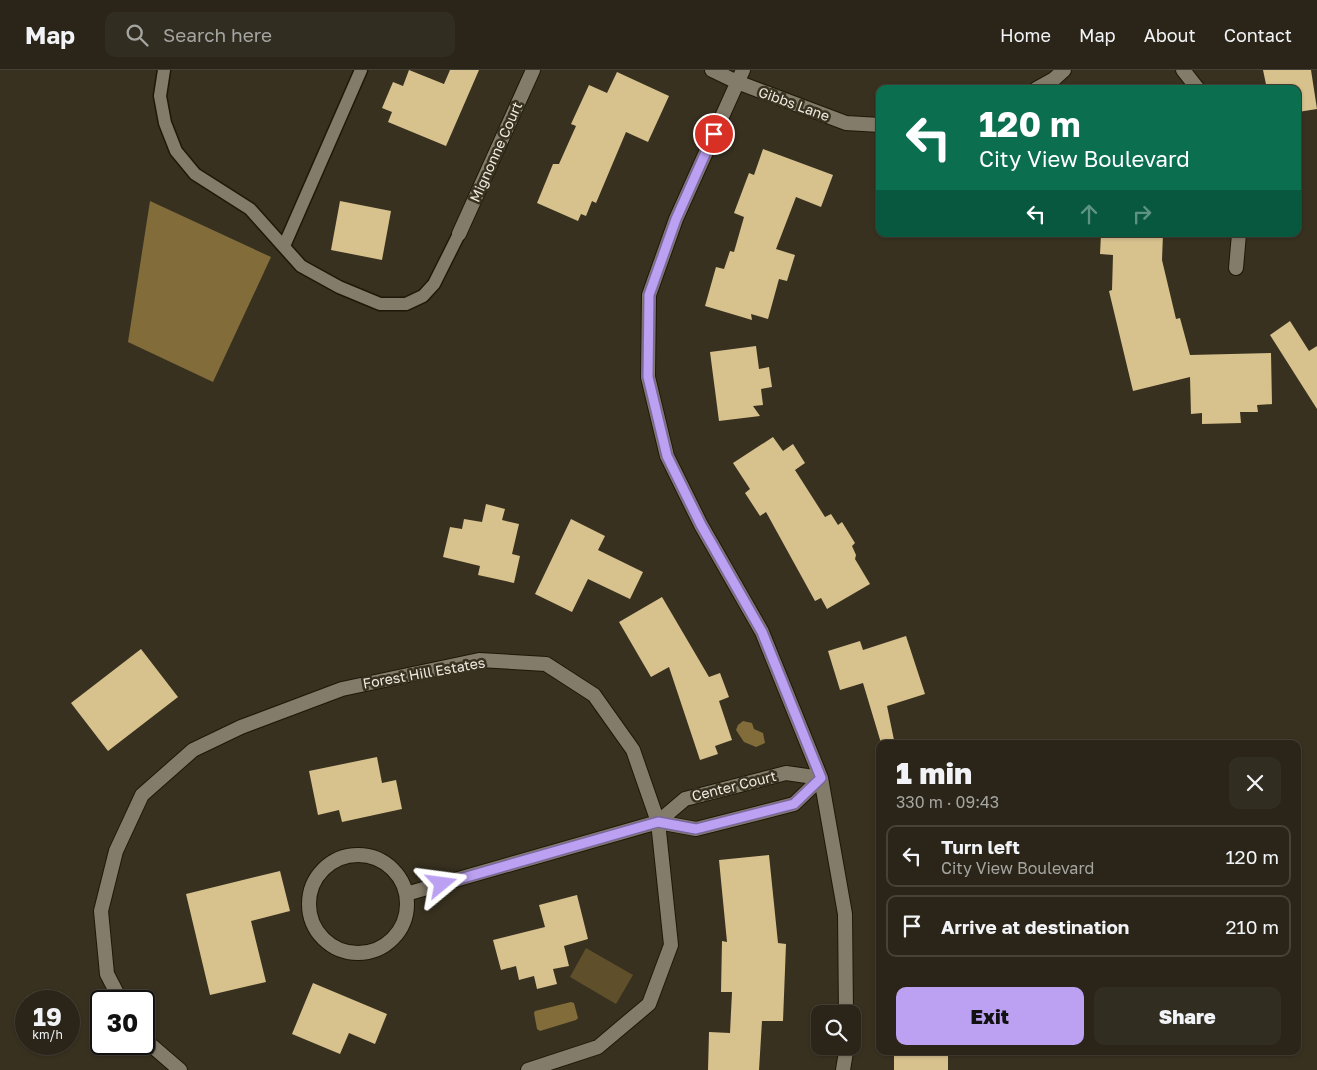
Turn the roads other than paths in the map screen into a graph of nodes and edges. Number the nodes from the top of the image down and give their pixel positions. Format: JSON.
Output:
{"nodes":[{"id":1,"x":164,"y":70,"type":"edge"},
{"id":2,"x":361,"y":70,"type":"edge"},
{"id":3,"x":533,"y":70,"type":"edge"},
{"id":4,"x":712,"y":70,"type":"edge"},
{"id":5,"x":1064,"y":70,"type":"edge"},
{"id":6,"x":1183,"y":70,"type":"edge"},
{"id":7,"x":740,"y":76,"type":"edge"},
{"id":8,"x":1043,"y":85,"type":"edge"},
{"id":9,"x":1195,"y":85,"type":"edge"},
{"id":10,"x":876,"y":125,"type":"edge"},
{"id":11,"x":459,"y":234,"type":"joint"},
{"id":12,"x":1239,"y":237,"type":"edge"},
{"id":13,"x":284,"y":246,"type":"junction"},
{"id":14,"x":1236,"y":268,"type":"dead end"},
{"id":15,"x":821,"y":778,"type":"junction"},
{"id":16,"x":658,"y":822,"type":"junction"},
{"id":17,"x":406,"y":894,"type":"junction"},
{"id":18,"x":115,"y":990,"type":"edge"},
{"id":19,"x":846,"y":1005,"type":"edge"},
{"id":20,"x":155,"y":1048,"type":"edge"},
{"id":21,"x":846,"y":1055,"type":"edge"},
{"id":22,"x":180,"y":1070,"type":"edge"},
{"id":23,"x":528,"y":1070,"type":"edge"},
{"id":24,"x":843,"y":1070,"type":"edge"}],
"edges":[{"from":1,"to":13,"type":"lane"},
{"from":2,"to":13,"type":"lane"},
{"from":3,"to":11,"type":"street","name":"Mignonne Court"},
{"from":4,"to":7,"type":"street","name":"Gibbs Lane"},
{"from":5,"to":8,"type":"street"},
{"from":6,"to":9,"type":"street"},
{"from":7,"to":10,"type":"street","name":"Gibbs Lane"},
{"from":7,"to":15,"type":"street"},
{"from":11,"to":13,"type":"lane"},
{"from":12,"to":14,"type":"street"},
{"from":15,"to":16,"type":"street","name":"Center Court"},
{"from":15,"to":16,"type":"street","name":"Center Court"},
{"from":15,"to":19,"type":"street"},
{"from":16,"to":17,"type":"street","name":"Center Court"},
{"from":16,"to":18,"type":"street","name":"Forest Hill Estates"},
{"from":16,"to":23,"type":"street","name":"Forest Hill Estates"},
{"from":17,"to":17,"type":"street"},
{"from":20,"to":22,"type":"street"},
{"from":21,"to":24,"type":"street"}]}
